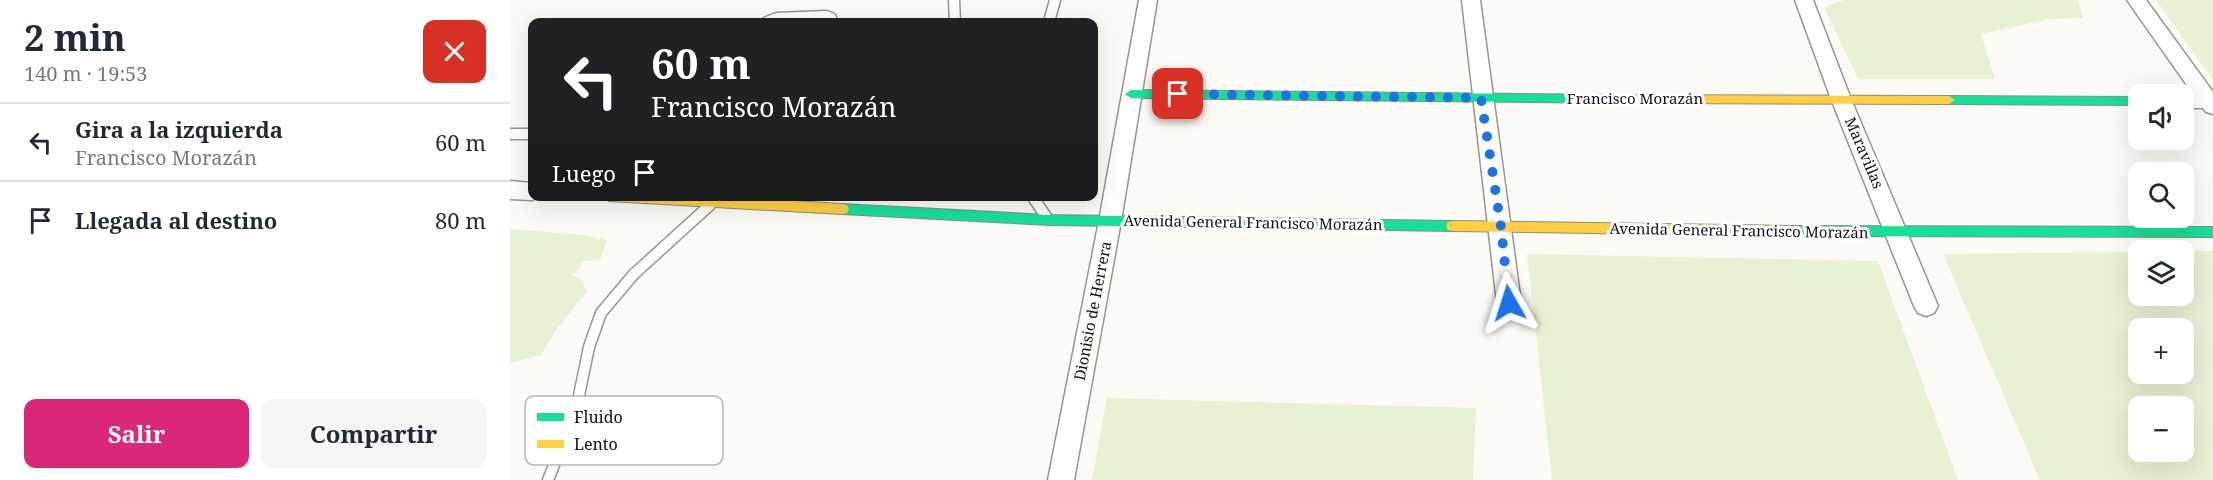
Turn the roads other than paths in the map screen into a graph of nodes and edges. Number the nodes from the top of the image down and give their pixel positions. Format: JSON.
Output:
{"nodes":[{"id":1,"x":954,"y":0,"type":"edge"},
{"id":2,"x":1055,"y":0,"type":"edge"},
{"id":3,"x":1148,"y":0,"type":"edge"},
{"id":4,"x":1471,"y":0,"type":"edge"},
{"id":5,"x":1804,"y":0,"type":"edge"},
{"id":6,"x":2136,"y":0,"type":"edge"},
{"id":7,"x":777,"y":18,"type":"edge"},
{"id":8,"x":831,"y":18,"type":"edge"},
{"id":9,"x":955,"y":18,"type":"edge"},
{"id":10,"x":1050,"y":18,"type":"edge"},
{"id":11,"x":1131,"y":94,"type":"junction"},
{"id":12,"x":1481,"y":98,"type":"junction"},
{"id":13,"x":1841,"y":99,"type":"junction"},
{"id":14,"x":2128,"y":101,"type":"edge"},
{"id":15,"x":2194,"y":102,"type":"edge"},
{"id":16,"x":2212,"y":103,"type":"edge"},
{"id":17,"x":510,"y":134,"type":"edge"},
{"id":18,"x":528,"y":134,"type":"edge"},
{"id":19,"x":510,"y":190,"type":"edge"},
{"id":20,"x":528,"y":191,"type":"edge"},
{"id":21,"x":715,"y":201,"type":"edge"},
{"id":22,"x":733,"y":201,"type":"edge"},
{"id":23,"x":1036,"y":201,"type":"edge"},
{"id":24,"x":1049,"y":220,"type":"junction"},
{"id":25,"x":1110,"y":221,"type":"junction"},
{"id":26,"x":1501,"y":227,"type":"junction"},
{"id":27,"x":2213,"y":232,"type":"edge"},
{"id":28,"x":1898,"y":233,"type":"junction"},
{"id":29,"x":1509,"y":303,"type":"dead end"},
{"id":30,"x":1926,"y":306,"type":"dead end"},
{"id":31,"x":579,"y":396,"type":"edge"},
{"id":32,"x":555,"y":465,"type":"edge"},
{"id":33,"x":548,"y":480,"type":"edge"},
{"id":34,"x":1061,"y":480,"type":"edge"}],
"edges":[{"from":1,"to":9,"type":"lane"},
{"from":2,"to":10,"type":"lane"},
{"from":3,"to":11,"type":"street","name":"Dionisio de Herrera"},
{"from":4,"to":12,"type":"street"},
{"from":5,"to":13,"type":"street","name":"Maravillas"},
{"from":6,"to":16,"type":"street"},
{"from":7,"to":8,"type":"lane"},
{"from":11,"to":12,"type":"street","name":"Francisco Morazán"},
{"from":11,"to":25,"type":"street","name":"Dionisio de Herrera"},
{"from":12,"to":13,"type":"street","name":"Francisco Morazán"},
{"from":12,"to":26,"type":"street"},
{"from":13,"to":14,"type":"street","name":"Francisco Morazán"},
{"from":13,"to":28,"type":"street","name":"Maravillas"},
{"from":15,"to":16,"type":"street"},
{"from":17,"to":18,"type":"lane"},
{"from":19,"to":20,"type":"street"},
{"from":21,"to":31,"type":"lane"},
{"from":22,"to":24,"type":"street","name":"Avenida General Francisco Morazán"},
{"from":23,"to":24,"type":"lane"},
{"from":24,"to":25,"type":"street","name":"Avenida General Francisco Morazán"},
{"from":25,"to":26,"type":"street","name":"Avenida General Francisco Morazán"},
{"from":25,"to":34,"type":"street","name":"Dionisio de Herrera"},
{"from":26,"to":28,"type":"street","name":"Avenida General Francisco Morazán"},
{"from":26,"to":29,"type":"street"},
{"from":27,"to":28,"type":"street"},
{"from":28,"to":30,"type":"street","name":"Maravillas"},
{"from":32,"to":33,"type":"lane"}]}
